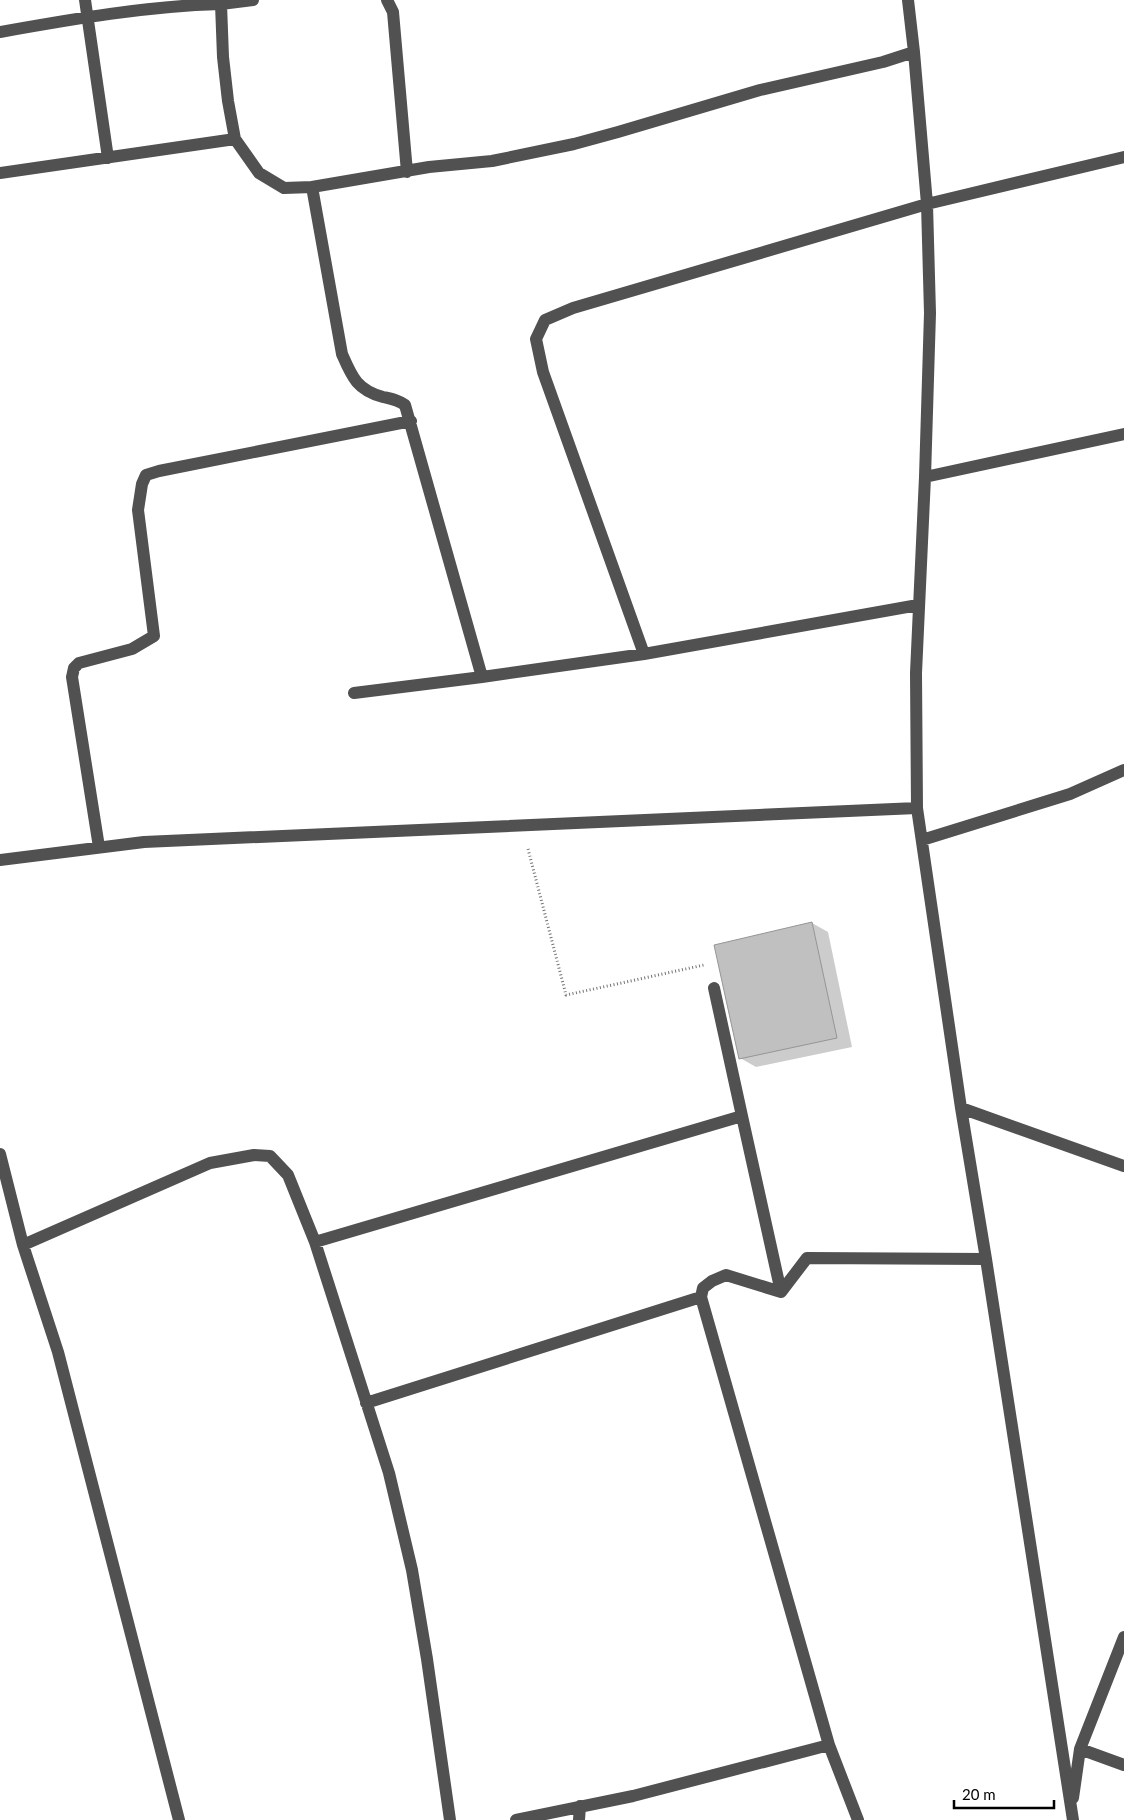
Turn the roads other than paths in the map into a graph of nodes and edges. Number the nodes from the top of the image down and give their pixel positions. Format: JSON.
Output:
{"nodes":[{"id":1,"x":85,"y":0,"type":"edge"},
{"id":2,"x":253,"y":0,"type":"edge"},
{"id":3,"x":387,"y":0,"type":"edge"},
{"id":4,"x":908,"y":0,"type":"edge"},
{"id":5,"x":193,"y":3,"type":"edge"},
{"id":6,"x":221,"y":4,"type":"junction"},
{"id":7,"x":87,"y":17,"type":"junction"},
{"id":8,"x":0,"y":32,"type":"edge"},
{"id":9,"x":914,"y":52,"type":"junction"},
{"id":10,"x":235,"y":139,"type":"junction"},
{"id":11,"x":1124,"y":157,"type":"edge"},
{"id":12,"x":108,"y":158,"type":"junction"},
{"id":13,"x":407,"y":172,"type":"junction"},
{"id":14,"x":0,"y":173,"type":"edge"},
{"id":15,"x":312,"y":187,"type":"junction"},
{"id":16,"x":927,"y":204,"type":"junction"},
{"id":17,"x":411,"y":421,"type":"junction"},
{"id":18,"x":1124,"y":434,"type":"edge"},
{"id":19,"x":925,"y":477,"type":"junction"},
{"id":20,"x":918,"y":605,"type":"junction"},
{"id":21,"x":644,"y":654,"type":"junction"},
{"id":22,"x":482,"y":677,"type":"junction"},
{"id":23,"x":354,"y":693,"type":"dead end"},
{"id":24,"x":1124,"y":770,"type":"edge"},
{"id":25,"x":917,"y":808,"type":"junction"},
{"id":26,"x":922,"y":840,"type":"junction"},
{"id":27,"x":98,"y":847,"type":"junction"},
{"id":28,"x":0,"y":860,"type":"edge"},
{"id":29,"x":714,"y":988,"type":"road end"},
{"id":30,"x":961,"y":1108,"type":"junction"},
{"id":31,"x":742,"y":1116,"type":"junction"},
{"id":32,"x":0,"y":1154,"type":"edge"},
{"id":33,"x":1124,"y":1166,"type":"edge"},
{"id":34,"x":316,"y":1242,"type":"junction"},
{"id":35,"x":23,"y":1245,"type":"junction"},
{"id":36,"x":986,"y":1259,"type":"junction"},
{"id":37,"x":781,"y":1292,"type":"junction"},
{"id":38,"x":701,"y":1297,"type":"junction"},
{"id":39,"x":366,"y":1403,"type":"junction"},
{"id":40,"x":1124,"y":1637,"type":"edge"},
{"id":41,"x":830,"y":1745,"type":"junction"},
{"id":42,"x":1080,"y":1749,"type":"junction"},
{"id":43,"x":1124,"y":1765,"type":"edge"},
{"id":44,"x":580,"y":1806,"type":"junction"},
{"id":45,"x":1072,"y":1815,"type":"edge"},
{"id":46,"x":179,"y":1820,"type":"edge"},
{"id":47,"x":450,"y":1820,"type":"edge"},
{"id":48,"x":516,"y":1820,"type":"edge"},
{"id":49,"x":579,"y":1820,"type":"edge"},
{"id":50,"x":858,"y":1820,"type":"edge"}],
"edges":[{"from":1,"to":7,"type":"street"},
{"from":2,"to":6,"type":"street"},
{"from":3,"to":13,"type":"street"},
{"from":4,"to":9,"type":"street"},
{"from":5,"to":6,"type":"street"},
{"from":5,"to":7,"type":"street"},
{"from":6,"to":10,"type":"street"},
{"from":7,"to":8,"type":"street"},
{"from":7,"to":12,"type":"street"},
{"from":9,"to":13,"type":"street"},
{"from":9,"to":16,"type":"street"},
{"from":10,"to":12,"type":"street"},
{"from":10,"to":15,"type":"street"},
{"from":11,"to":16,"type":"street"},
{"from":12,"to":14,"type":"street"},
{"from":13,"to":15,"type":"street"},
{"from":15,"to":17,"type":"street"},
{"from":16,"to":19,"type":"street"},
{"from":16,"to":21,"type":"street"},
{"from":17,"to":22,"type":"street"},
{"from":17,"to":27,"type":"street"},
{"from":18,"to":19,"type":"street"},
{"from":19,"to":20,"type":"street"},
{"from":20,"to":21,"type":"street"},
{"from":20,"to":25,"type":"street"},
{"from":21,"to":22,"type":"street"},
{"from":22,"to":23,"type":"street"},
{"from":24,"to":26,"type":"street"},
{"from":25,"to":26,"type":"street"},
{"from":25,"to":27,"type":"street"},
{"from":26,"to":30,"type":"street"},
{"from":27,"to":28,"type":"street"},
{"from":29,"to":31,"type":"street"},
{"from":30,"to":33,"type":"street"},
{"from":30,"to":36,"type":"street"},
{"from":31,"to":34,"type":"street"},
{"from":31,"to":37,"type":"street"},
{"from":32,"to":35,"type":"street"},
{"from":34,"to":35,"type":"street"},
{"from":34,"to":39,"type":"street"},
{"from":35,"to":46,"type":"street"},
{"from":36,"to":37,"type":"street"},
{"from":36,"to":45,"type":"street"},
{"from":37,"to":38,"type":"street"},
{"from":38,"to":39,"type":"street"},
{"from":38,"to":41,"type":"street"},
{"from":39,"to":47,"type":"street"},
{"from":40,"to":42,"type":"street"},
{"from":41,"to":44,"type":"street"},
{"from":41,"to":50,"type":"street"},
{"from":42,"to":43,"type":"street"},
{"from":42,"to":45,"type":"street"},
{"from":44,"to":48,"type":"street"},
{"from":44,"to":49,"type":"street"}]}
